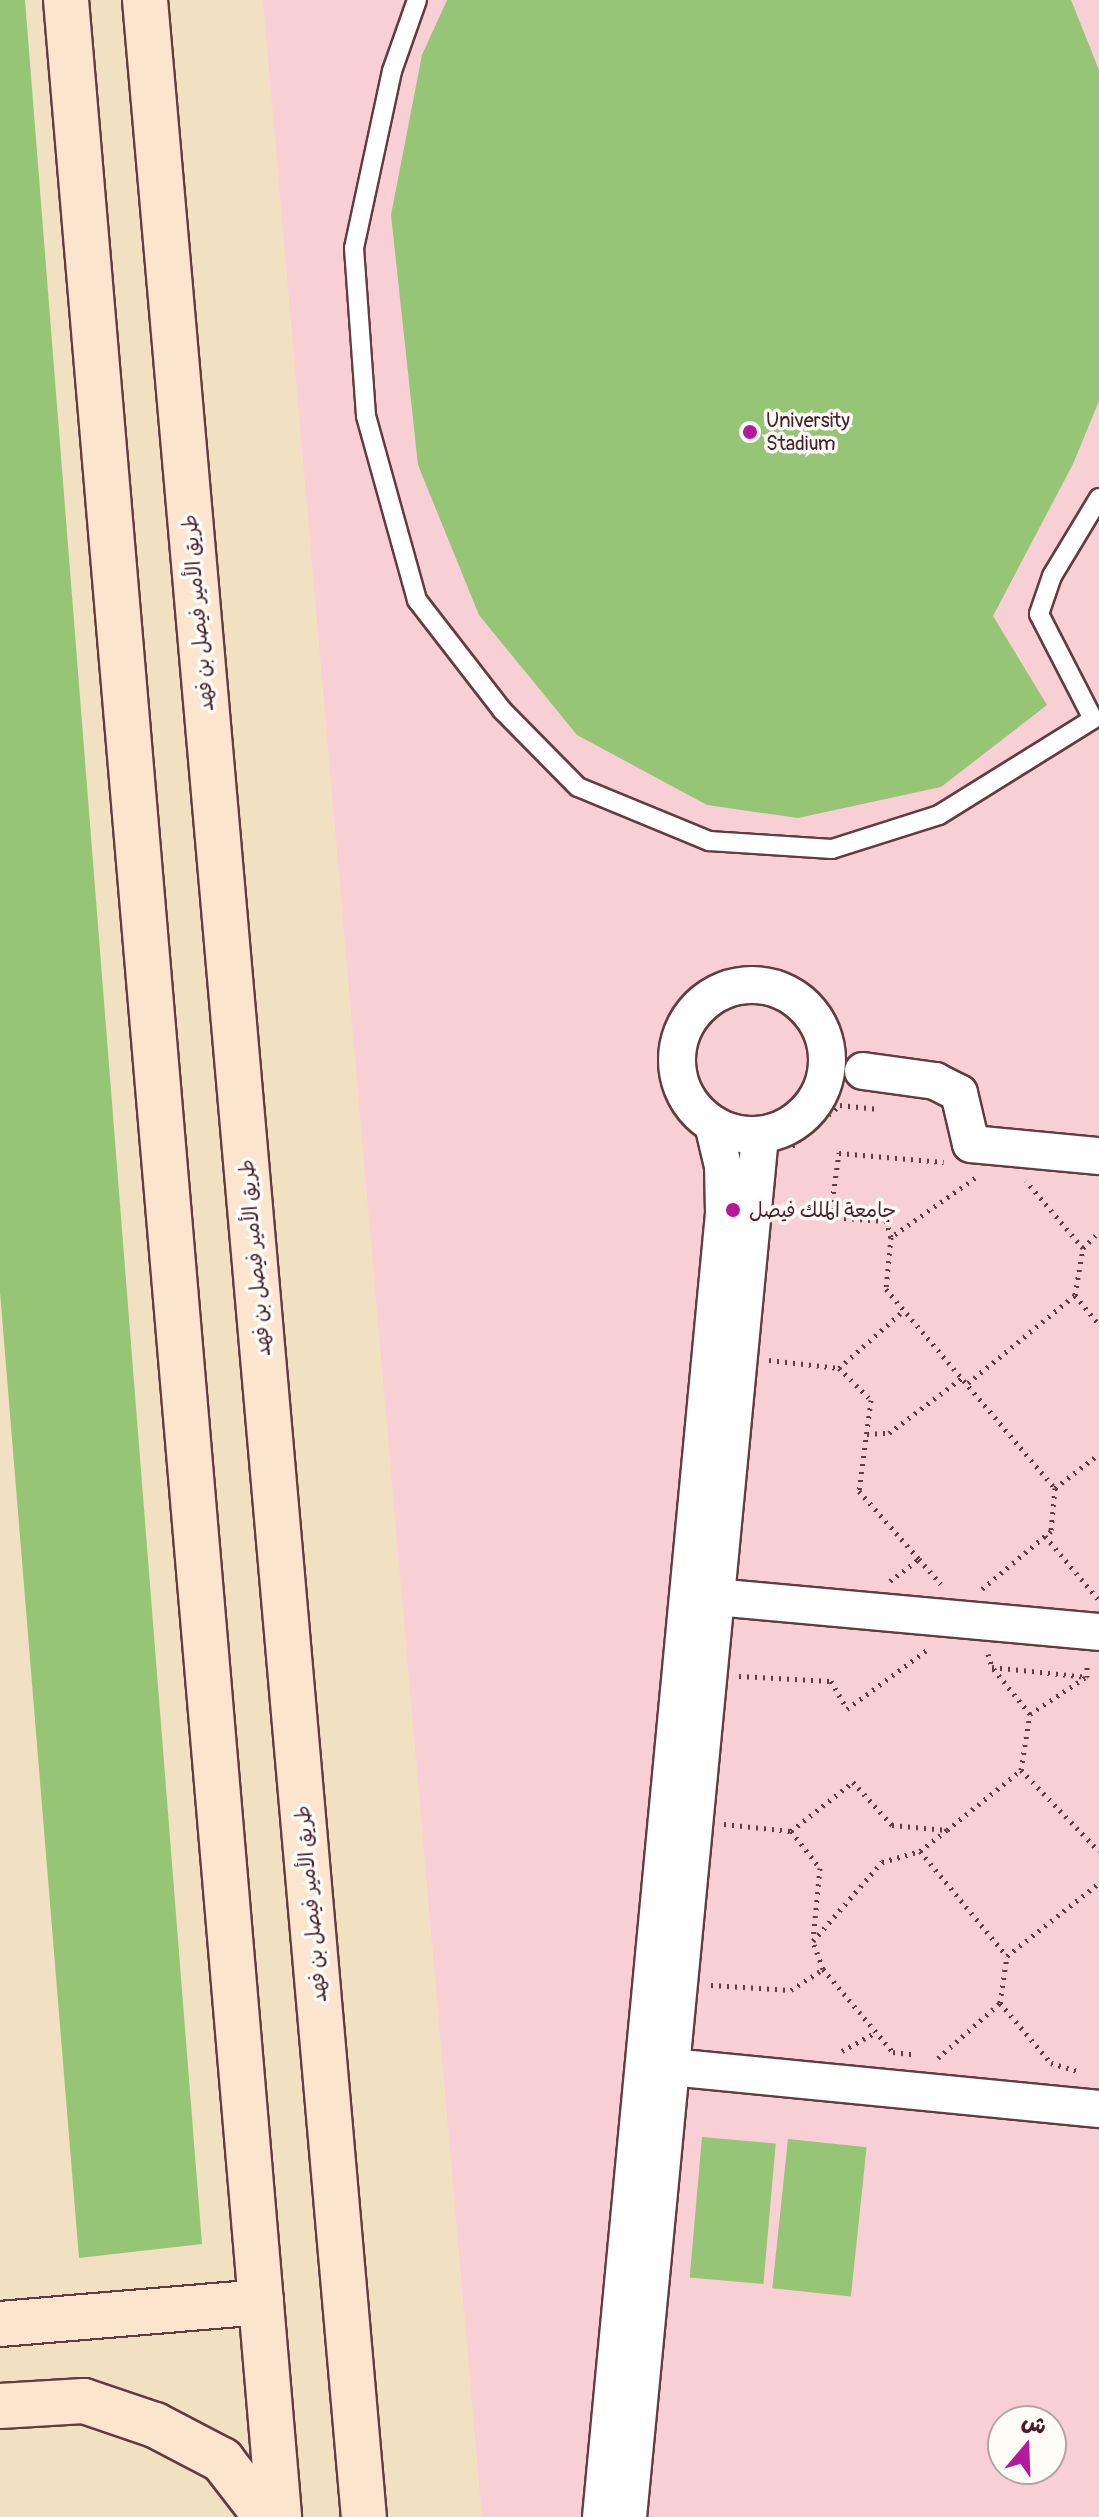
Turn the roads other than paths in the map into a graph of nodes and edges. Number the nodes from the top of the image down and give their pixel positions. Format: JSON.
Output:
{"nodes":[{"id":1,"x":66,"y":0,"type":"edge"},
{"id":2,"x":145,"y":0,"type":"edge"},
{"id":3,"x":417,"y":0,"type":"edge"},
{"id":4,"x":1099,"y":498,"type":"edge"},
{"id":5,"x":825,"y":1043,"type":"junction"},
{"id":6,"x":863,"y":1071,"type":"junction"},
{"id":7,"x":823,"y":1081,"type":"junction"},
{"id":8,"x":713,"y":1124,"type":"junction"},
{"id":9,"x":774,"y":1143,"type":"junction"},
{"id":10,"x":1099,"y":1156,"type":"edge"},
{"id":11,"x":715,"y":1597,"type":"junction"},
{"id":12,"x":1099,"y":1632,"type":"edge"},
{"id":13,"x":671,"y":2067,"type":"junction"},
{"id":14,"x":1099,"y":2109,"type":"edge"},
{"id":15,"x":261,"y":2302,"type":"junction"},
{"id":16,"x":0,"y":2324,"type":"edge"},
{"id":17,"x":0,"y":2406,"type":"edge"},
{"id":18,"x":266,"y":2517,"type":"edge"},
{"id":19,"x":279,"y":2517,"type":"edge"},
{"id":20,"x":364,"y":2517,"type":"edge"},
{"id":21,"x":601,"y":2517,"type":"edge"},
{"id":22,"x":628,"y":2517,"type":"edge"}],
"edges":[{"from":1,"to":15,"type":"main road"},
{"from":2,"to":20,"type":"main road","name":"طريق الأمير فيصل بن فهد"},
{"from":3,"to":4,"type":"lane"},
{"from":5,"to":6,"type":"street"},
{"from":5,"to":7,"type":"street"},
{"from":5,"to":8,"type":"street"},
{"from":6,"to":7,"type":"street"},
{"from":6,"to":10,"type":"street"},
{"from":7,"to":9,"type":"street"},
{"from":8,"to":9,"type":"street"},
{"from":8,"to":21,"type":"street"},
{"from":9,"to":11,"type":"street"},
{"from":11,"to":12,"type":"street"},
{"from":11,"to":13,"type":"street"},
{"from":13,"to":14,"type":"street"},
{"from":13,"to":22,"type":"street"},
{"from":15,"to":16,"type":"main road"},
{"from":15,"to":19,"type":"main road"},
{"from":17,"to":18,"type":"main road"}]}
